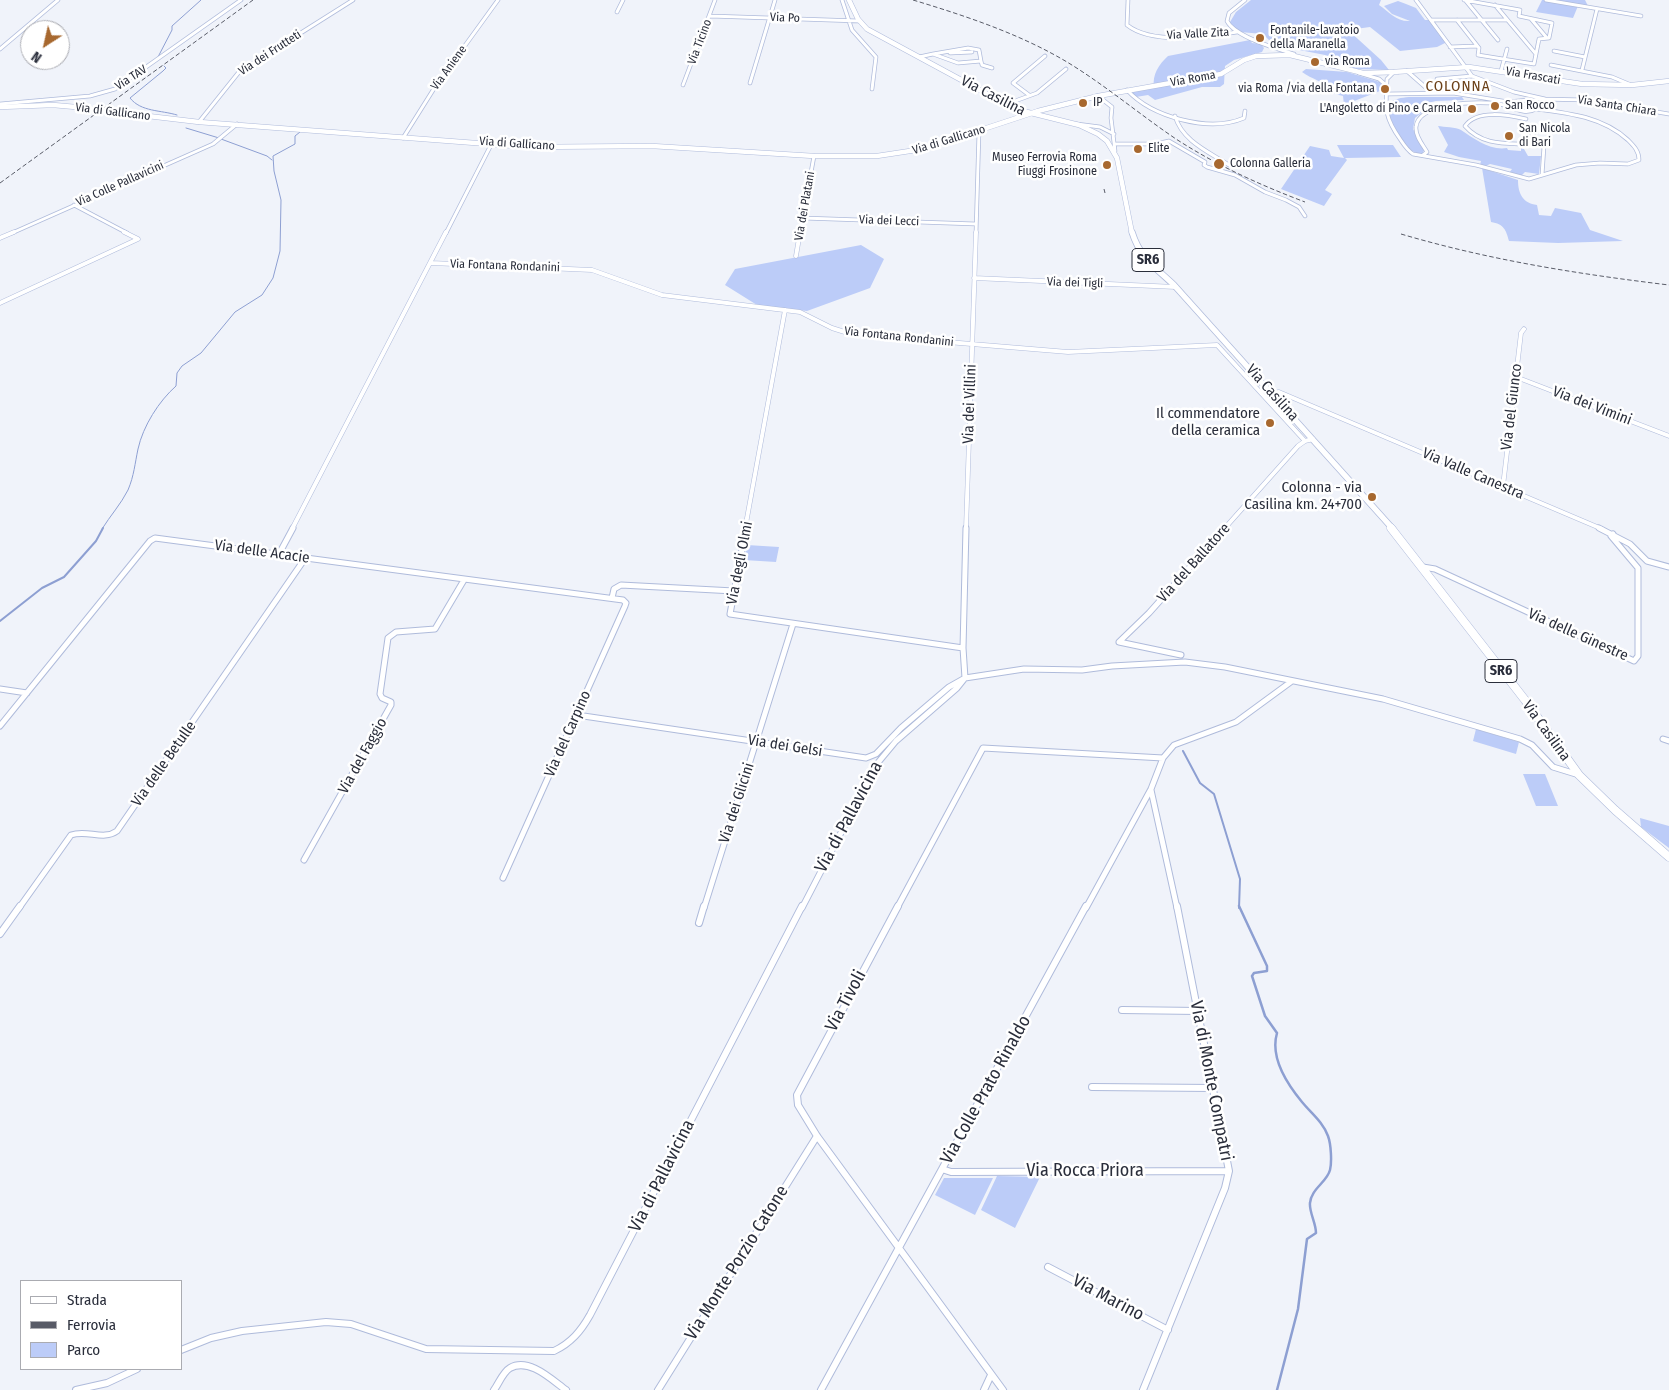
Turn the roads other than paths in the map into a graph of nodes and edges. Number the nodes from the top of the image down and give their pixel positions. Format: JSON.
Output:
{"nodes":[{"id":1,"x":58,"y":0,"type":"edge"},
{"id":2,"x":241,"y":0,"type":"edge"},
{"id":3,"x":353,"y":0,"type":"edge"},
{"id":4,"x":498,"y":0,"type":"edge"},
{"id":5,"x":623,"y":0,"type":"edge"},
{"id":6,"x":716,"y":0,"type":"edge"},
{"id":7,"x":775,"y":0,"type":"edge"},
{"id":8,"x":842,"y":0,"type":"edge"},
{"id":9,"x":849,"y":0,"type":"edge"},
{"id":10,"x":1128,"y":0,"type":"edge"},
{"id":11,"x":1245,"y":0,"type":"edge"},
{"id":12,"x":1416,"y":0,"type":"edge"},
{"id":13,"x":1465,"y":0,"type":"edge"},
{"id":14,"x":1546,"y":0,"type":"edge"},
{"id":15,"x":1495,"y":6,"type":"junction"},
{"id":16,"x":1597,"y":9,"type":"junction"},
{"id":17,"x":618,"y":12,"type":"dead end"},
{"id":18,"x":710,"y":16,"type":"junction"},
{"id":19,"x":1641,"y":16,"type":"dead end"},
{"id":20,"x":771,"y":18,"type":"junction"},
{"id":21,"x":1531,"y":19,"type":"junction"},
{"id":22,"x":1431,"y":20,"type":"junction"},
{"id":23,"x":1457,"y":20,"type":"junction"},
{"id":24,"x":1482,"y":20,"type":"junction"},
{"id":25,"x":1507,"y":20,"type":"junction"},
{"id":26,"x":849,"y":21,"type":"junction"},
{"id":27,"x":859,"y":21,"type":"junction"},
{"id":28,"x":1237,"y":32,"type":"junction"},
{"id":29,"x":1548,"y":38,"type":"junction"},
{"id":30,"x":1498,"y":40,"type":"dead end"},
{"id":31,"x":1264,"y":45,"type":"junction"},
{"id":32,"x":1450,"y":46,"type":"junction"},
{"id":33,"x":1477,"y":46,"type":"junction"},
{"id":34,"x":0,"y":49,"type":"edge"},
{"id":35,"x":1507,"y":49,"type":"dead end"},
{"id":36,"x":972,"y":52,"type":"dead end"},
{"id":37,"x":1554,"y":52,"type":"dead end"},
{"id":38,"x":934,"y":54,"type":"junction"},
{"id":39,"x":1536,"y":54,"type":"junction"},
{"id":40,"x":1045,"y":56,"type":"dead end"},
{"id":41,"x":1260,"y":56,"type":"junction"},
{"id":42,"x":919,"y":57,"type":"junction"},
{"id":43,"x":1585,"y":57,"type":"junction"},
{"id":44,"x":1309,"y":60,"type":"junction"},
{"id":45,"x":1504,"y":60,"type":"junction"},
{"id":46,"x":981,"y":61,"type":"junction"},
{"id":47,"x":1551,"y":65,"type":"dead end"},
{"id":48,"x":1464,"y":67,"type":"junction"},
{"id":49,"x":992,"y":68,"type":"dead end"},
{"id":50,"x":1341,"y":68,"type":"junction"},
{"id":51,"x":1066,"y":69,"type":"dead end"},
{"id":52,"x":1501,"y":70,"type":"junction"},
{"id":53,"x":1582,"y":70,"type":"junction"},
{"id":54,"x":1407,"y":71,"type":"junction"},
{"id":55,"x":1396,"y":72,"type":"junction"},
{"id":56,"x":1379,"y":75,"type":"junction"},
{"id":57,"x":1472,"y":76,"type":"junction"},
{"id":58,"x":1387,"y":79,"type":"junction"},
{"id":59,"x":1437,"y":79,"type":"dead end"},
{"id":60,"x":1669,"y":81,"type":"edge"},
{"id":61,"x":750,"y":83,"type":"dead end"},
{"id":62,"x":683,"y":85,"type":"dead end"},
{"id":63,"x":1631,"y":85,"type":"junction"},
{"id":64,"x":1387,"y":86,"type":"junction"},
{"id":65,"x":872,"y":89,"type":"dead end"},
{"id":66,"x":1127,"y":90,"type":"junction"},
{"id":67,"x":1432,"y":93,"type":"junction"},
{"id":68,"x":1387,"y":94,"type":"junction"},
{"id":69,"x":1029,"y":95,"type":"junction"},
{"id":70,"x":1098,"y":96,"type":"junction"},
{"id":71,"x":1546,"y":99,"type":"junction"},
{"id":72,"x":1506,"y":102,"type":"junction"},
{"id":73,"x":1007,"y":105,"type":"junction"},
{"id":74,"x":0,"y":106,"type":"edge"},
{"id":75,"x":1536,"y":109,"type":"junction"},
{"id":76,"x":1045,"y":110,"type":"junction"},
{"id":77,"x":1038,"y":111,"type":"junction"},
{"id":78,"x":1245,"y":111,"type":"dead end"},
{"id":79,"x":1521,"y":112,"type":"junction"},
{"id":80,"x":1029,"y":114,"type":"junction"},
{"id":81,"x":1669,"y":114,"type":"edge"},
{"id":82,"x":1175,"y":116,"type":"junction"},
{"id":83,"x":199,"y":122,"type":"junction"},
{"id":84,"x":1058,"y":122,"type":"junction"},
{"id":85,"x":1066,"y":123,"type":"junction"},
{"id":86,"x":237,"y":124,"type":"junction"},
{"id":87,"x":1527,"y":128,"type":"dead end"},
{"id":88,"x":979,"y":130,"type":"junction"},
{"id":89,"x":1114,"y":134,"type":"junction"},
{"id":90,"x":402,"y":138,"type":"junction"},
{"id":91,"x":492,"y":143,"type":"junction"},
{"id":92,"x":1116,"y":144,"type":"junction"},
{"id":93,"x":1525,"y":144,"type":"junction"},
{"id":94,"x":1116,"y":151,"type":"junction"},
{"id":95,"x":1420,"y":155,"type":"junction"},
{"id":96,"x":814,"y":156,"type":"junction"},
{"id":97,"x":1229,"y":165,"type":"dead end"},
{"id":98,"x":1542,"y":175,"type":"junction"},
{"id":99,"x":74,"y":205,"type":"junction"},
{"id":100,"x":1304,"y":216,"type":"dead end"},
{"id":101,"x":802,"y":218,"type":"junction"},
{"id":102,"x":976,"y":224,"type":"junction"},
{"id":103,"x":0,"y":238,"type":"edge"},
{"id":104,"x":796,"y":256,"type":"dead end"},
{"id":105,"x":430,"y":263,"type":"junction"},
{"id":106,"x":974,"y":278,"type":"junction"},
{"id":107,"x":1176,"y":287,"type":"junction"},
{"id":108,"x":0,"y":303,"type":"edge"},
{"id":109,"x":786,"y":310,"type":"junction"},
{"id":110,"x":1524,"y":329,"type":"dead end"},
{"id":111,"x":972,"y":344,"type":"junction"},
{"id":112,"x":1516,"y":377,"type":"junction"},
{"id":113,"x":1272,"y":393,"type":"junction"},
{"id":114,"x":1669,"y":436,"type":"edge"},
{"id":115,"x":1313,"y":438,"type":"junction"},
{"id":116,"x":1304,"y":441,"type":"junction"},
{"id":117,"x":1503,"y":486,"type":"junction"},
{"id":118,"x":1613,"y":534,"type":"junction"},
{"id":119,"x":279,"y":554,"type":"junction"},
{"id":120,"x":306,"y":557,"type":"junction"},
{"id":121,"x":1423,"y":567,"type":"junction"},
{"id":122,"x":1669,"y":567,"type":"edge"},
{"id":123,"x":464,"y":580,"type":"junction"},
{"id":124,"x":734,"y":591,"type":"junction"},
{"id":125,"x":612,"y":598,"type":"junction"},
{"id":126,"x":793,"y":624,"type":"junction"},
{"id":127,"x":963,"y":648,"type":"junction"},
{"id":128,"x":1181,"y":655,"type":"dead end"},
{"id":129,"x":965,"y":678,"type":"junction"},
{"id":130,"x":1292,"y":681,"type":"junction"},
{"id":131,"x":0,"y":688,"type":"edge"},
{"id":132,"x":26,"y":693,"type":"junction"},
{"id":133,"x":577,"y":715,"type":"junction"},
{"id":134,"x":0,"y":726,"type":"edge"},
{"id":135,"x":757,"y":741,"type":"junction"},
{"id":136,"x":1162,"y":758,"type":"junction"},
{"id":137,"x":1579,"y":775,"type":"junction"},
{"id":138,"x":1151,"y":789,"type":"junction"},
{"id":139,"x":1669,"y":857,"type":"edge"},
{"id":140,"x":304,"y":860,"type":"dead end"},
{"id":141,"x":503,"y":878,"type":"dead end"},
{"id":142,"x":699,"y":924,"type":"dead end"},
{"id":143,"x":0,"y":934,"type":"edge"},
{"id":144,"x":1122,"y":1010,"type":"dead end"},
{"id":145,"x":1198,"y":1011,"type":"junction"},
{"id":146,"x":1092,"y":1087,"type":"dead end"},
{"id":147,"x":1213,"y":1088,"type":"junction"},
{"id":148,"x":817,"y":1136,"type":"junction"},
{"id":149,"x":942,"y":1169,"type":"junction"},
{"id":150,"x":1228,"y":1171,"type":"junction"},
{"id":151,"x":898,"y":1249,"type":"junction"},
{"id":152,"x":1048,"y":1267,"type":"dead end"},
{"id":153,"x":1168,"y":1330,"type":"junction"},
{"id":154,"x":182,"y":1350,"type":"edge"},
{"id":155,"x":135,"y":1370,"type":"edge"},
{"id":156,"x":992,"y":1375,"type":"junction"},
{"id":157,"x":76,"y":1390,"type":"edge"},
{"id":158,"x":494,"y":1390,"type":"edge"},
{"id":159,"x":566,"y":1390,"type":"edge"},
{"id":160,"x":658,"y":1390,"type":"edge"},
{"id":161,"x":821,"y":1390,"type":"edge"},
{"id":162,"x":984,"y":1390,"type":"edge"},
{"id":163,"x":1002,"y":1390,"type":"edge"},
{"id":164,"x":1143,"y":1390,"type":"edge"}],
"edges":[{"from":1,"to":34,"type":"street"},
{"from":2,"to":74,"type":"street","name":"Via TAV"},
{"from":3,"to":83,"type":"street","name":"Via dei Frutteti"},
{"from":4,"to":90,"type":"street","name":"Via Aniene"},
{"from":5,"to":17,"type":"street"},
{"from":6,"to":18,"type":"street","name":"Via Ticino"},
{"from":7,"to":20,"type":"street"},
{"from":8,"to":26,"type":"street"},
{"from":9,"to":27,"type":"street","name":"Via Casilina"},
{"from":10,"to":28,"type":"street","name":"Via Valle Zita"},
{"from":11,"to":28,"type":"street"},
{"from":12,"to":22,"type":"street"},
{"from":13,"to":15,"type":"street"},
{"from":13,"to":24,"type":"street"},
{"from":14,"to":16,"type":"street"},
{"from":15,"to":21,"type":"street"},
{"from":15,"to":25,"type":"street"},
{"from":16,"to":19,"type":"street"},
{"from":16,"to":43,"type":"street"},
{"from":18,"to":20,"type":"street","name":"Via Po"},
{"from":18,"to":62,"type":"street","name":"Via Ticino"},
{"from":20,"to":26,"type":"street","name":"Via Po"},
{"from":20,"to":61,"type":"street"},
{"from":21,"to":29,"type":"street"},
{"from":21,"to":29,"type":"street"},
{"from":22,"to":23,"type":"street"},
{"from":22,"to":32,"type":"street"},
{"from":23,"to":24,"type":"street"},
{"from":23,"to":33,"type":"street"},
{"from":24,"to":25,"type":"street"},
{"from":24,"to":30,"type":"street"},
{"from":25,"to":39,"type":"street"},
{"from":26,"to":27,"type":"street","name":"Via Po"},
{"from":26,"to":65,"type":"street"},
{"from":27,"to":42,"type":"street","name":"Via Casilina"},
{"from":28,"to":31,"type":"street"},
{"from":29,"to":39,"type":"street"},
{"from":31,"to":41,"type":"street"},
{"from":31,"to":44,"type":"street"},
{"from":32,"to":33,"type":"street"},
{"from":32,"to":48,"type":"street"},
{"from":33,"to":45,"type":"street"},
{"from":35,"to":45,"type":"street"},
{"from":36,"to":38,"type":"street"},
{"from":37,"to":43,"type":"street"},
{"from":38,"to":42,"type":"street"},
{"from":38,"to":46,"type":"street"},
{"from":38,"to":46,"type":"street"},
{"from":39,"to":45,"type":"street"},
{"from":40,"to":69,"type":"street"},
{"from":41,"to":44,"type":"street","name":"Via Roma"},
{"from":41,"to":66,"type":"street","name":"Via Roma"},
{"from":42,"to":73,"type":"street","name":"Via Casilina"},
{"from":43,"to":53,"type":"street"},
{"from":44,"to":50,"type":"street","name":"Via Roma"},
{"from":45,"to":52,"type":"street"},
{"from":46,"to":49,"type":"street"},
{"from":47,"to":53,"type":"street","name":"Via Santa Chiara"},
{"from":48,"to":52,"type":"street","name":"Via Frascati"},
{"from":48,"to":54,"type":"street","name":"Via Frascati"},
{"from":48,"to":57,"type":"street"},
{"from":50,"to":56,"type":"street"},
{"from":50,"to":56,"type":"street","name":"Via Roma"},
{"from":51,"to":69,"type":"street"},
{"from":52,"to":63,"type":"street","name":"Via Frascati"},
{"from":53,"to":63,"type":"street","name":"Via Santa Chiara"},
{"from":54,"to":55,"type":"street","name":"Via Frascati"},
{"from":54,"to":67,"type":"street"},
{"from":55,"to":56,"type":"street","name":"Via Roma"},
{"from":55,"to":58,"type":"street"},
{"from":56,"to":58,"type":"street"},
{"from":56,"to":64,"type":"street","name":"Via Roma"},
{"from":57,"to":59,"type":"street"},
{"from":57,"to":71,"type":"street"},
{"from":58,"to":64,"type":"street"},
{"from":60,"to":63,"type":"street","name":"Via Frascati"},
{"from":64,"to":68,"type":"street"},
{"from":66,"to":70,"type":"street","name":"Via Roma"},
{"from":66,"to":82,"type":"street"},
{"from":67,"to":68,"type":"street"},
{"from":67,"to":72,"type":"street"},
{"from":68,"to":95,"type":"street"},
{"from":69,"to":73,"type":"street"},
{"from":70,"to":76,"type":"street","name":"Via Roma"},
{"from":70,"to":89,"type":"street"},
{"from":71,"to":72,"type":"street","name":"Via Santa Chiara"},
{"from":71,"to":81,"type":"street","name":"Via Santa Chiara"},
{"from":72,"to":75,"type":"street"},
{"from":73,"to":77,"type":"street","name":"Via Roma"},
{"from":73,"to":80,"type":"street","name":"Via Casilina"},
{"from":74,"to":83,"type":"street","name":"Via di Gallicano","bridge":true},
{"from":75,"to":79,"type":"street"},
{"from":75,"to":98,"type":"street"},
{"from":76,"to":77,"type":"street","name":"Via Roma"},
{"from":76,"to":80,"type":"street","name":"Via Roma"},
{"from":76,"to":84,"type":"street"},
{"from":77,"to":80,"type":"street","name":"Via Roma"},
{"from":78,"to":82,"type":"street"},
{"from":79,"to":93,"type":"street"},
{"from":79,"to":95,"type":"street"},
{"from":80,"to":84,"type":"street","name":"Via Casilina"},
{"from":80,"to":88,"type":"street","name":"Via di Gallicano"},
{"from":82,"to":97,"type":"street"},
{"from":83,"to":86,"type":"street","name":"Via di Gallicano"},
{"from":84,"to":85,"type":"street","name":"Via Casilina"},
{"from":85,"to":89,"type":"street"},
{"from":85,"to":94,"type":"street","name":"Via Casilina"},
{"from":86,"to":90,"type":"street","name":"Via di Gallicano"},
{"from":86,"to":99,"type":"street","name":"Via Colle Pallavicini"},
{"from":87,"to":93,"type":"street"},
{"from":88,"to":96,"type":"street","name":"Via di Gallicano"},
{"from":88,"to":102,"type":"street","name":"Via dei Villini"},
{"from":89,"to":92,"type":"street"},
{"from":90,"to":91,"type":"street","name":"Via di Gallicano"},
{"from":91,"to":96,"type":"street","name":"Via di Gallicano"},
{"from":91,"to":105,"type":"street"},
{"from":92,"to":94,"type":"street"},
{"from":92,"to":100,"type":"street"},
{"from":93,"to":98,"type":"street"},
{"from":94,"to":107,"type":"street","name":"Via Casilina","number":"SR6"},
{"from":95,"to":98,"type":"street"},
{"from":96,"to":101,"type":"street","name":"Via dei Platani"},
{"from":99,"to":103,"type":"street","name":"Via Colle Pallavicini"},
{"from":99,"to":108,"type":"street"},
{"from":101,"to":102,"type":"street","name":"Via dei Lecci"},
{"from":101,"to":104,"type":"street","name":"Via dei Platani"},
{"from":102,"to":106,"type":"street","name":"Via dei Villini"},
{"from":105,"to":109,"type":"street","name":"Via Fontana Rondanini"},
{"from":105,"to":119,"type":"street"},
{"from":106,"to":107,"type":"street","name":"Via dei Tigli"},
{"from":106,"to":111,"type":"street","name":"Via dei Villini"},
{"from":107,"to":113,"type":"street","name":"Via Casilina","number":"SR6"},
{"from":109,"to":111,"type":"street","name":"Via Fontana Rondanini"},
{"from":109,"to":124,"type":"street","name":"Via degli Olmi"},
{"from":110,"to":112,"type":"street","name":"Via del Giunco"},
{"from":111,"to":116,"type":"street","name":"Via Fontana Rondanini"},
{"from":111,"to":127,"type":"street","name":"Via dei Villini"},
{"from":112,"to":114,"type":"street","name":"Via dei Vimini"},
{"from":112,"to":117,"type":"street","name":"Via del Giunco"},
{"from":113,"to":115,"type":"street","name":"Via Casilina","number":"SR6"},
{"from":113,"to":117,"type":"street","name":"Via Valle Canestra"},
{"from":115,"to":116,"type":"street","name":"Via del Ballatore"},
{"from":115,"to":121,"type":"street","name":"Via Casilina","number":"SR6"},
{"from":116,"to":128,"type":"street","name":"Via del Ballatore"},
{"from":117,"to":118,"type":"street","name":"Via Valle Canestra"},
{"from":118,"to":121,"type":"street","name":"Via delle Ginestre"},
{"from":118,"to":122,"type":"street","name":"Via Valle Canestra"},
{"from":119,"to":120,"type":"street","name":"Via delle Acacie"},
{"from":119,"to":132,"type":"street","name":"Via delle Acacie"},
{"from":120,"to":123,"type":"street","name":"Via delle Acacie"},
{"from":120,"to":143,"type":"street","name":"Via delle Betulle"},
{"from":121,"to":137,"type":"street","name":"Via Casilina","number":"SR6"},
{"from":123,"to":125,"type":"street","name":"Via delle Acacie"},
{"from":123,"to":140,"type":"street","name":"Via del Faggio"},
{"from":124,"to":125,"type":"street"},
{"from":124,"to":126,"type":"street","name":"Via degli Olmi"},
{"from":125,"to":133,"type":"street","name":"Via del Carpino"},
{"from":126,"to":127,"type":"street","name":"Via degli Olmi"},
{"from":126,"to":135,"type":"street","name":"Via dei Glicini"},
{"from":127,"to":129,"type":"street","name":"Via dei Villini"},
{"from":129,"to":130,"type":"street"},
{"from":129,"to":135,"type":"street","name":"Via dei Gelsi"},
{"from":129,"to":154,"type":"street","name":"Via di Pallavicina"},
{"from":130,"to":136,"type":"street"},
{"from":130,"to":137,"type":"street"},
{"from":131,"to":132,"type":"street"},
{"from":132,"to":134,"type":"street","name":"Via delle Acacie"},
{"from":133,"to":135,"type":"street","name":"Via dei Gelsi"},
{"from":133,"to":141,"type":"street","name":"Via del Carpino"},
{"from":135,"to":142,"type":"street","name":"Via dei Glicini"},
{"from":136,"to":138,"type":"street","name":"Via Colle Prato Rinaldo"},
{"from":136,"to":148,"type":"street","name":"Via Tivoli"},
{"from":137,"to":139,"type":"street","name":"Via Casilina","number":"SR6"},
{"from":138,"to":145,"type":"street","name":"Via di Monte Compatri"},
{"from":138,"to":149,"type":"street","name":"Via Colle Prato Rinaldo"},
{"from":144,"to":145,"type":"street"},
{"from":145,"to":147,"type":"street","name":"Via di Monte Compatri"},
{"from":146,"to":147,"type":"street"},
{"from":147,"to":150,"type":"street","name":"Via di Monte Compatri"},
{"from":148,"to":151,"type":"street","name":"Via Tivoli"},
{"from":148,"to":160,"type":"street","name":"Via Monte Porzio Catone"},
{"from":149,"to":150,"type":"street","name":"Via Rocca Priora"},
{"from":149,"to":151,"type":"street","name":"Via Colle Prato Rinaldo"},
{"from":150,"to":153,"type":"street","name":"Via di Monte Compatri"},
{"from":151,"to":156,"type":"street","name":"Via Tivoli"},
{"from":151,"to":161,"type":"street","name":"Via Colle Prato Rinaldo"},
{"from":152,"to":153,"type":"street","name":"Via Marino"},
{"from":153,"to":164,"type":"street","name":"Via di Monte Compatri"},
{"from":155,"to":157,"type":"street"},
{"from":156,"to":162,"type":"street"},
{"from":156,"to":163,"type":"street","name":"Via Tivoli"},
{"from":158,"to":159,"type":"street"}]}
